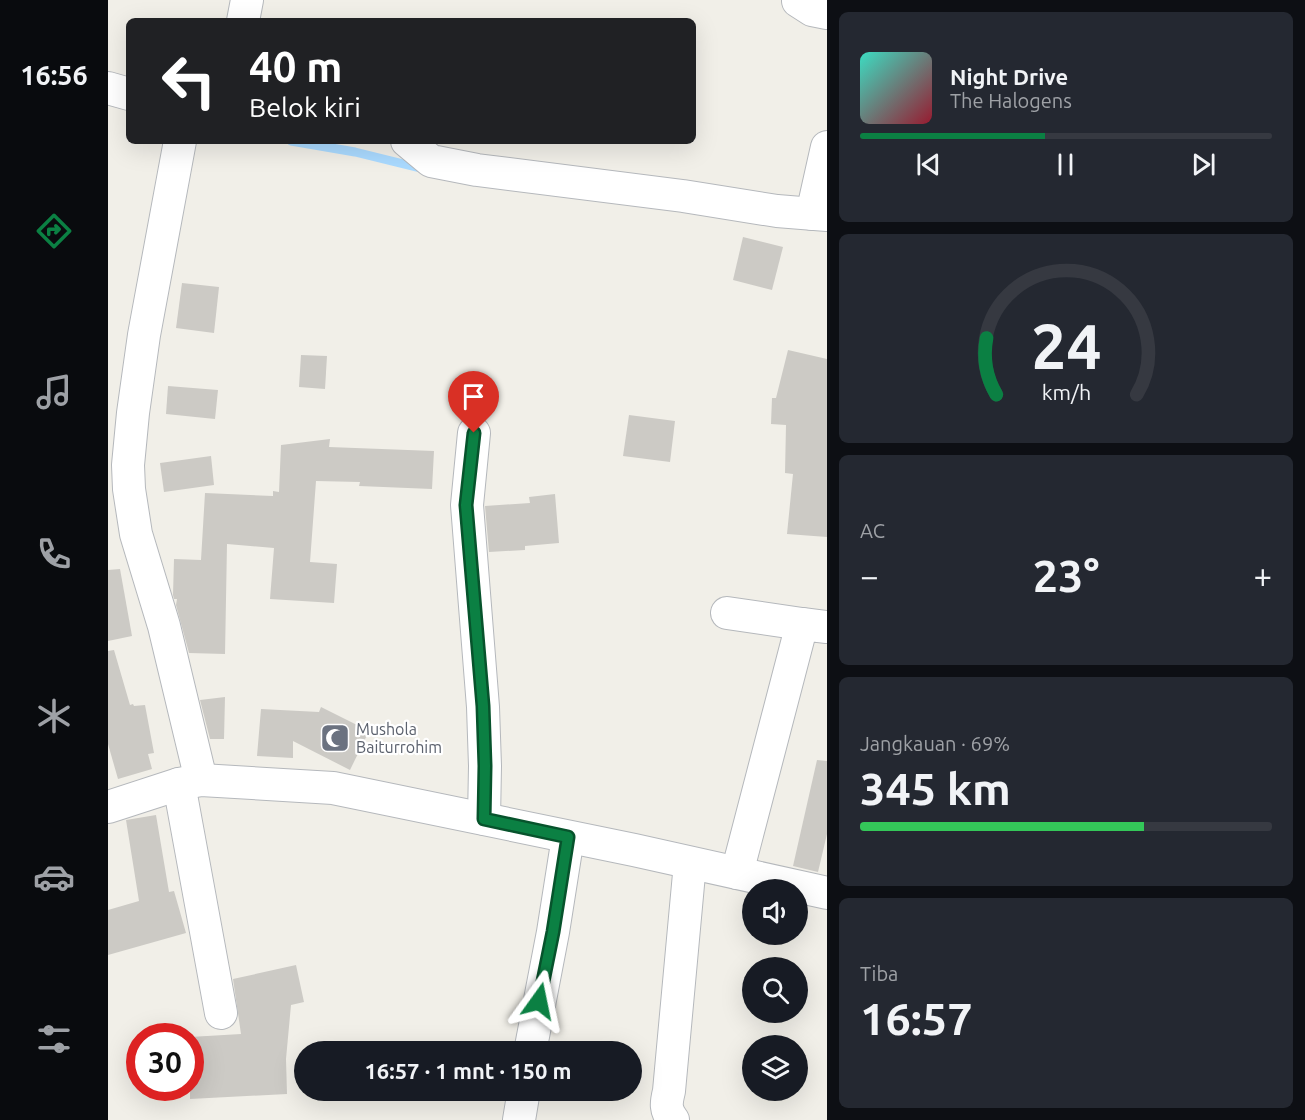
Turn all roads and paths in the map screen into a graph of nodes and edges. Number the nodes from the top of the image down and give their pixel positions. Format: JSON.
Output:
{"nodes":[{"id":1,"x":247,"y":0,"type":"edge"},
{"id":2,"x":798,"y":1,"type":"edge"},
{"id":3,"x":826,"y":13,"type":"edge"},
{"id":4,"x":244,"y":18,"type":"edge"},
{"id":5,"x":108,"y":88,"type":"edge"},
{"id":6,"x":126,"y":93,"type":"edge"},
{"id":7,"x":179,"y":144,"type":"edge"},
{"id":8,"x":411,"y":144,"type":"edge"},
{"id":9,"x":826,"y":147,"type":"edge"},
{"id":10,"x":819,"y":215,"type":"edge"},
{"id":11,"x":474,"y":433,"type":"dead end"},
{"id":12,"x":727,"y":613,"type":"dead end"},
{"id":13,"x":814,"y":625,"type":"edge"},
{"id":14,"x":190,"y":782,"type":"junction"},
{"id":15,"x":108,"y":807,"type":"edge"},
{"id":16,"x":484,"y":819,"type":"junction"},
{"id":17,"x":568,"y":837,"type":"junction"},
{"id":18,"x":690,"y":862,"type":"junction"},
{"id":19,"x":737,"y":873,"type":"junction"},
{"id":20,"x":826,"y":892,"type":"edge"},
{"id":21,"x":221,"y":1013,"type":"dead end"},
{"id":22,"x":532,"y":1041,"type":"edge"},
{"id":23,"x":522,"y":1101,"type":"edge"},
{"id":24,"x":519,"y":1120,"type":"edge"},
{"id":25,"x":673,"y":1120,"type":"edge"}],
"edges":[{"from":1,"to":4,"type":"street"},
{"from":2,"to":3,"type":"street"},
{"from":5,"to":6,"type":"street"},
{"from":7,"to":14,"type":"street"},
{"from":8,"to":10,"type":"street"},
{"from":9,"to":10,"type":"street"},
{"from":11,"to":16,"type":"street"},
{"from":12,"to":13,"type":"street"},
{"from":13,"to":19,"type":"street"},
{"from":14,"to":15,"type":"street"},
{"from":14,"to":16,"type":"street"},
{"from":14,"to":21,"type":"street"},
{"from":16,"to":17,"type":"street"},
{"from":17,"to":18,"type":"street"},
{"from":17,"to":22,"type":"street"},
{"from":18,"to":19,"type":"street"},
{"from":18,"to":25,"type":"street"},
{"from":19,"to":20,"type":"street"},
{"from":23,"to":24,"type":"street"}]}
